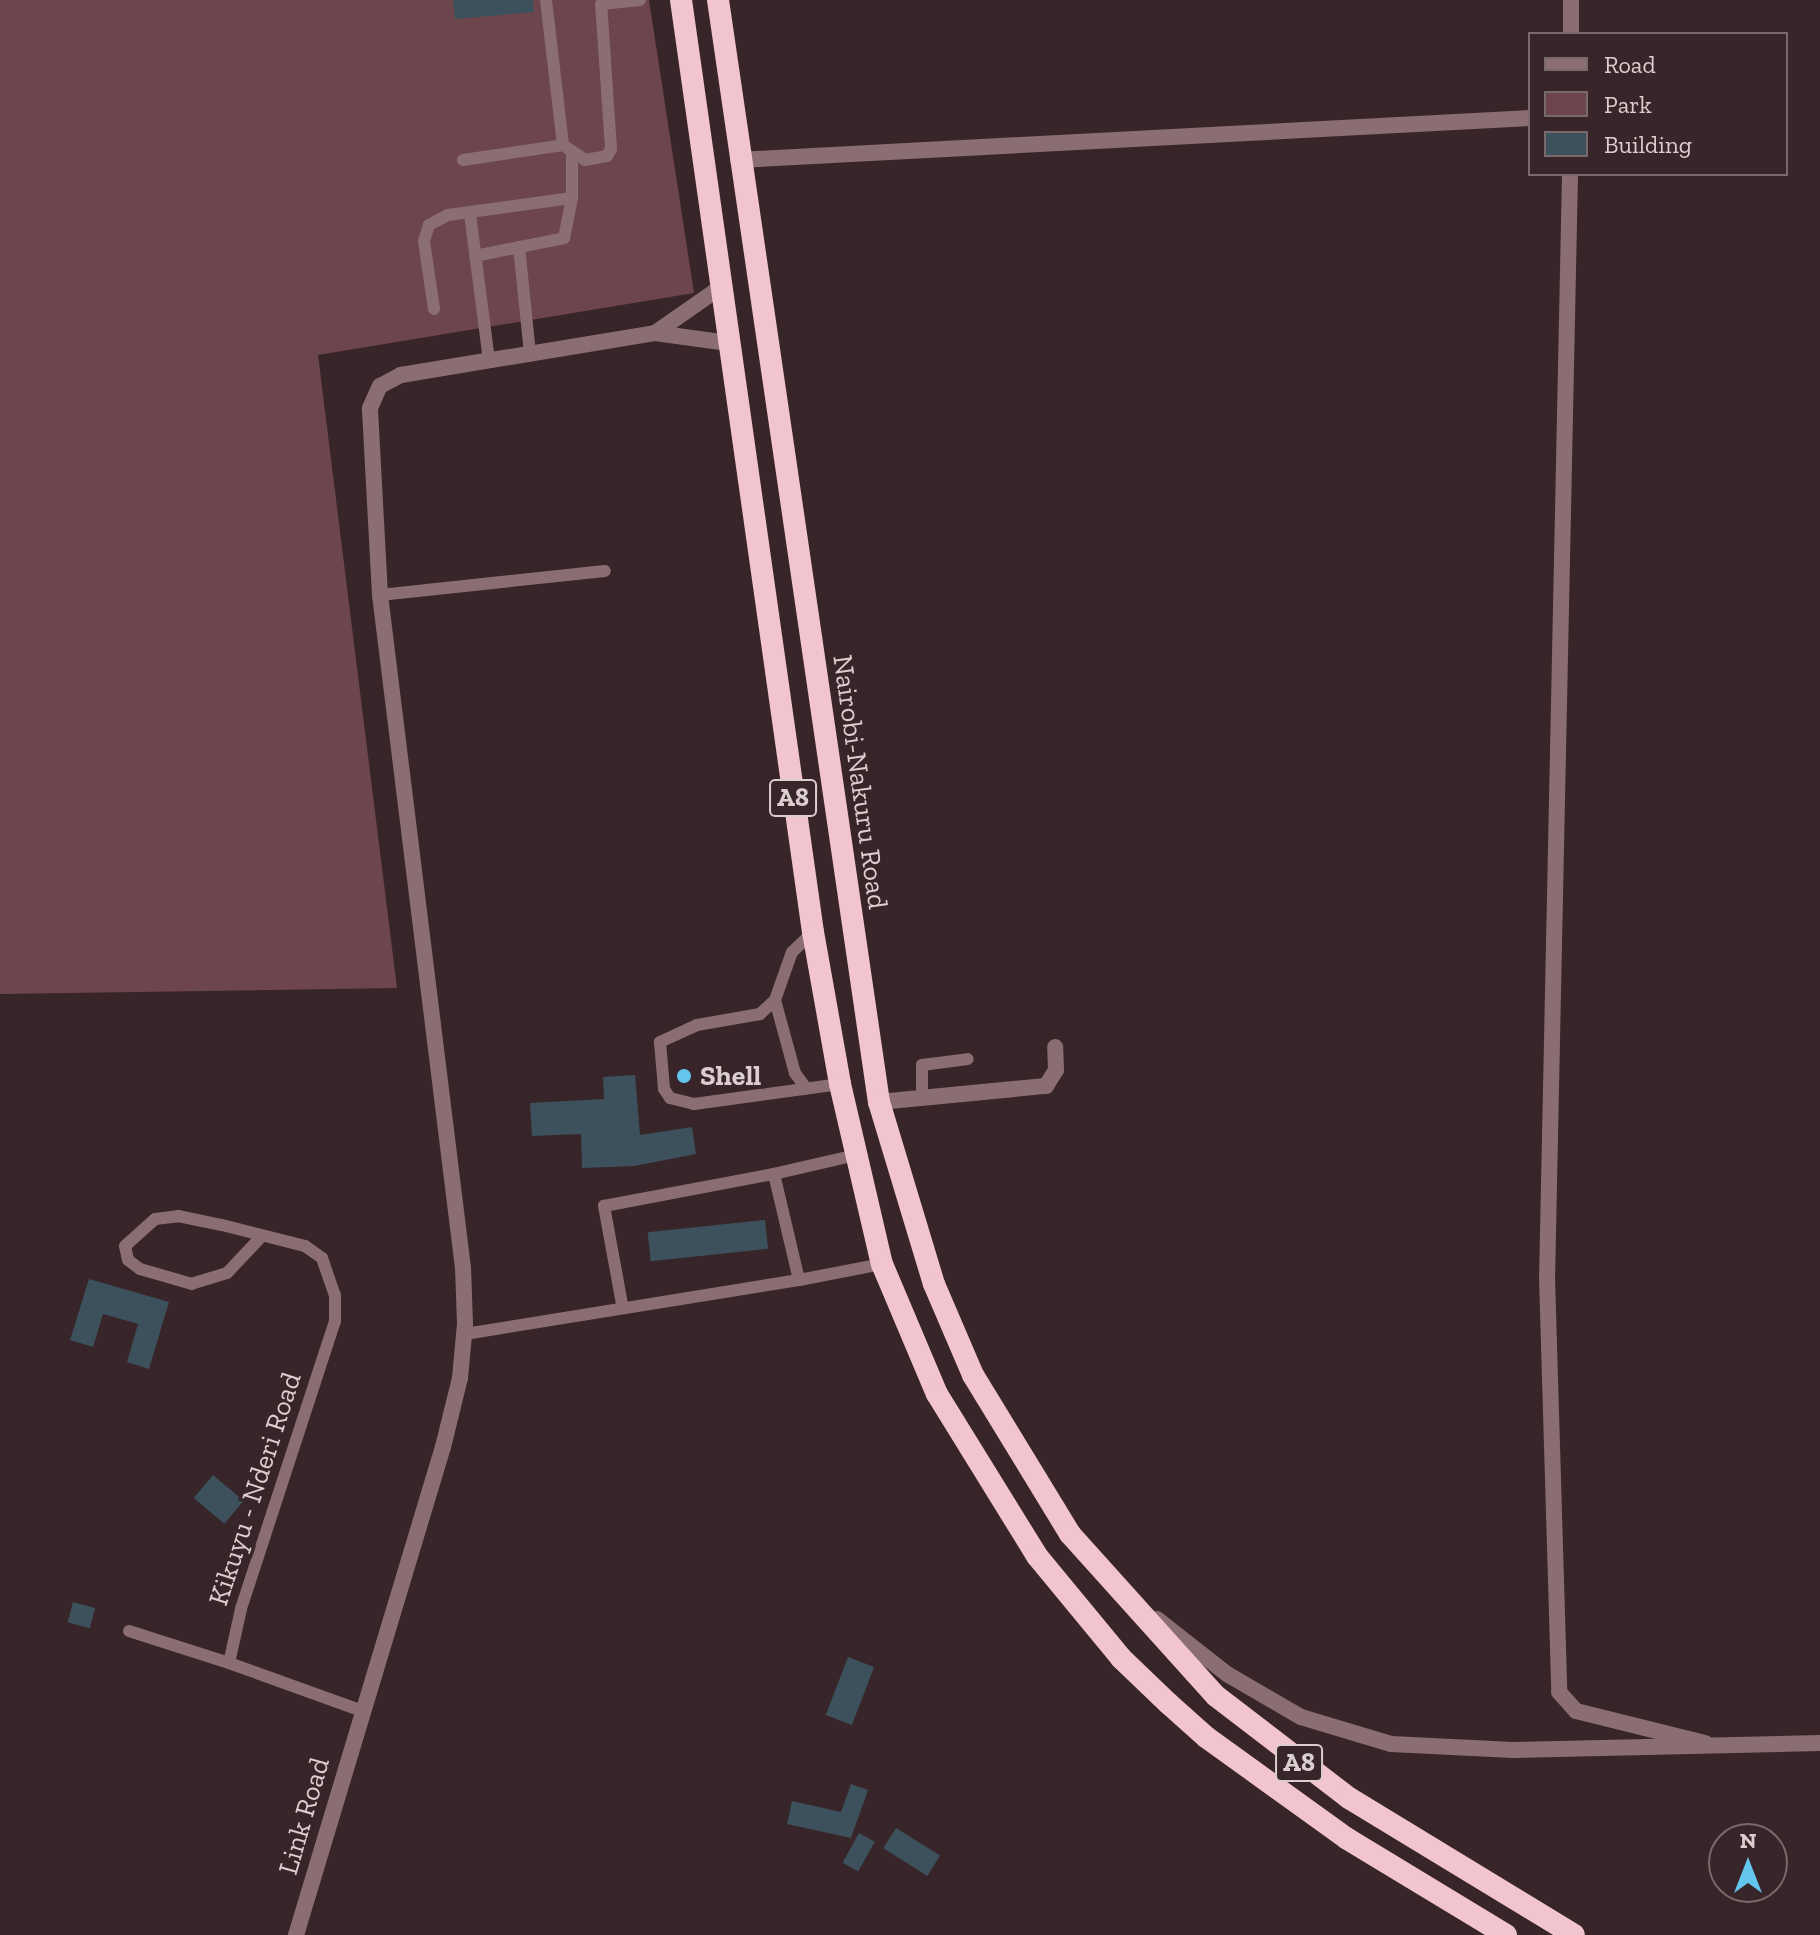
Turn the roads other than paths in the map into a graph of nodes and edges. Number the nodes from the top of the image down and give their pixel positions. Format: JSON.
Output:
{"nodes":[{"id":1,"x":546,"y":0,"type":"edge"},
{"id":2,"x":640,"y":0,"type":"edge"},
{"id":3,"x":681,"y":0,"type":"edge"},
{"id":4,"x":718,"y":0,"type":"edge"},
{"id":5,"x":1571,"y":0,"type":"edge"},
{"id":6,"x":601,"y":2,"type":"edge"},
{"id":7,"x":1571,"y":32,"type":"edge"},
{"id":8,"x":1528,"y":118,"type":"edge"},
{"id":9,"x":568,"y":150,"type":"junction"},
{"id":10,"x":463,"y":160,"type":"dead end"},
{"id":11,"x":738,"y":160,"type":"junction"},
{"id":12,"x":1570,"y":176,"type":"edge"},
{"id":13,"x":572,"y":198,"type":"junction"},
{"id":14,"x":470,"y":214,"type":"junction"},
{"id":15,"x":519,"y":247,"type":"junction"},
{"id":16,"x":475,"y":256,"type":"junction"},
{"id":17,"x":721,"y":287,"type":"junction"},
{"id":18,"x":434,"y":309,"type":"dead end"},
{"id":19,"x":655,"y":333,"type":"junction"},
{"id":20,"x":728,"y":343,"type":"junction"},
{"id":21,"x":530,"y":354,"type":"junction"},
{"id":22,"x":489,"y":361,"type":"junction"},
{"id":23,"x":605,"y":571,"type":"dead end"},
{"id":24,"x":380,"y":595,"type":"junction"},
{"id":25,"x":813,"y":932,"type":"junction"},
{"id":26,"x":775,"y":1000,"type":"junction"},
{"id":27,"x":1055,"y":1047,"type":"dead end"},
{"id":28,"x":968,"y":1059,"type":"dead end"},
{"id":29,"x":840,"y":1084,"type":"junction"},
{"id":30,"x":806,"y":1088,"type":"junction"},
{"id":31,"x":922,"y":1098,"type":"junction"},
{"id":32,"x":879,"y":1102,"type":"junction"},
{"id":33,"x":856,"y":1155,"type":"junction"},
{"id":34,"x":774,"y":1174,"type":"junction"},
{"id":35,"x":262,"y":1236,"type":"junction"},
{"id":36,"x":882,"y":1264,"type":"junction"},
{"id":37,"x":799,"y":1280,"type":"junction"},
{"id":38,"x":622,"y":1304,"type":"junction"},
{"id":39,"x":465,"y":1334,"type":"junction"},
{"id":40,"x":1070,"y":1534,"type":"junction"},
{"id":41,"x":129,"y":1631,"type":"dead end"},
{"id":42,"x":229,"y":1663,"type":"junction"},
{"id":43,"x":362,"y":1711,"type":"junction"},
{"id":44,"x":1705,"y":1743,"type":"junction"},
{"id":45,"x":1820,"y":1743,"type":"edge"},
{"id":46,"x":296,"y":1935,"type":"edge"},
{"id":47,"x":1506,"y":1935,"type":"edge"},
{"id":48,"x":1574,"y":1935,"type":"edge"}],
"edges":[{"from":1,"to":9,"type":"lane"},
{"from":2,"to":6,"type":"lane"},
{"from":3,"to":17,"type":"highway","number":"A8"},
{"from":4,"to":11,"type":"highway","name":"Nairobi-Nakuru Road","number":"A8"},
{"from":5,"to":7,"type":"street"},
{"from":6,"to":9,"type":"lane"},
{"from":8,"to":11,"type":"street"},
{"from":9,"to":10,"type":"lane"},
{"from":9,"to":13,"type":"lane"},
{"from":11,"to":32,"type":"highway","name":"Nairobi-Nakuru Road","number":"A8"},
{"from":12,"to":44,"type":"street"},
{"from":13,"to":14,"type":"lane"},
{"from":13,"to":15,"type":"lane"},
{"from":14,"to":16,"type":"lane"},
{"from":14,"to":18,"type":"lane"},
{"from":15,"to":16,"type":"lane"},
{"from":15,"to":21,"type":"lane"},
{"from":16,"to":22,"type":"lane"},
{"from":17,"to":19,"type":"street"},
{"from":17,"to":20,"type":"highway","number":"A8"},
{"from":19,"to":20,"type":"street"},
{"from":19,"to":21,"type":"street"},
{"from":20,"to":25,"type":"highway","number":"A8"},
{"from":21,"to":22,"type":"street"},
{"from":22,"to":24,"type":"street","name":"Link Road"},
{"from":23,"to":24,"type":"lane"},
{"from":24,"to":39,"type":"street","name":"Link Road"},
{"from":25,"to":26,"type":"lane"},
{"from":25,"to":29,"type":"highway","number":"A8"},
{"from":26,"to":30,"type":"lane"},
{"from":26,"to":30,"type":"lane"},
{"from":27,"to":31,"type":"street"},
{"from":28,"to":31,"type":"lane"},
{"from":29,"to":30,"type":"lane"},
{"from":29,"to":33,"type":"highway","number":"A8"},
{"from":31,"to":32,"type":"street"},
{"from":32,"to":40,"type":"highway","name":"Nairobi-Nakuru Road","number":"A8"},
{"from":33,"to":34,"type":"lane"},
{"from":33,"to":36,"type":"highway","number":"A8"},
{"from":34,"to":37,"type":"lane"},
{"from":34,"to":38,"type":"lane"},
{"from":35,"to":35,"type":"lane","name":"Kikuyu - Nderi Road"},
{"from":35,"to":42,"type":"lane","name":"Kikuyu - Nderi Road"},
{"from":36,"to":37,"type":"lane"},
{"from":36,"to":47,"type":"highway","number":"A8"},
{"from":37,"to":38,"type":"lane"},
{"from":38,"to":39,"type":"lane"},
{"from":39,"to":43,"type":"street","name":"Link Road"},
{"from":40,"to":44,"type":"street"},
{"from":40,"to":48,"type":"highway","number":"A8"},
{"from":41,"to":42,"type":"lane"},
{"from":42,"to":43,"type":"lane"},
{"from":43,"to":46,"type":"street","name":"Link Road"},
{"from":44,"to":45,"type":"street"}]}
